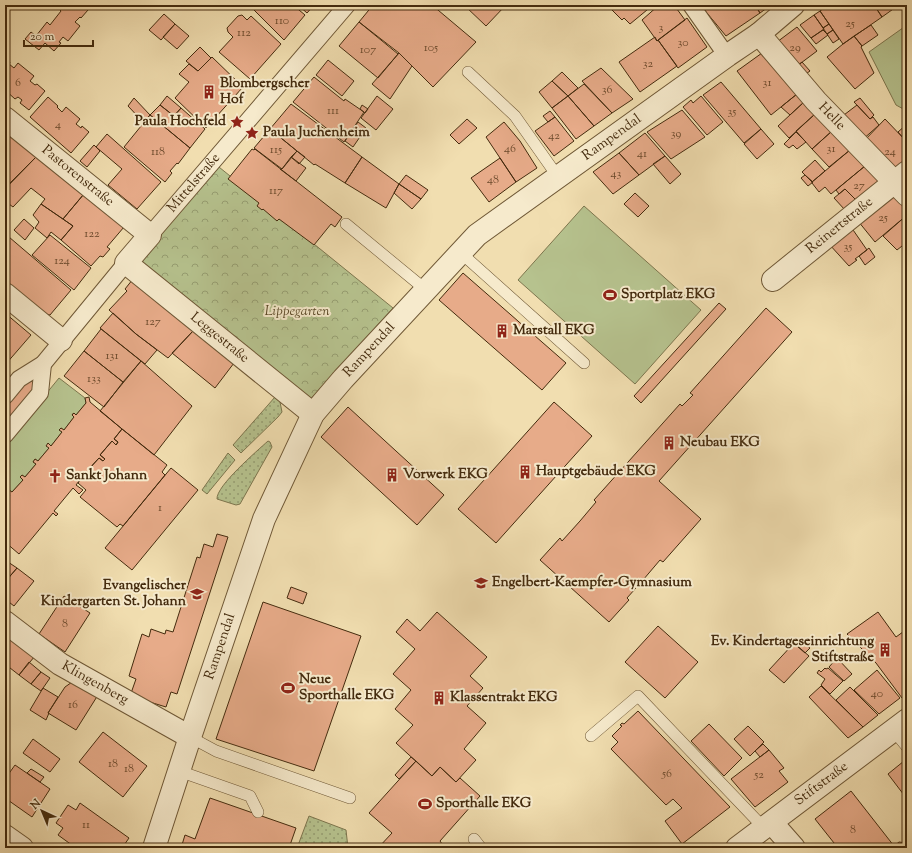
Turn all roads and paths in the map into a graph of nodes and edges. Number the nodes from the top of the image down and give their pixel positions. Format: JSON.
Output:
{"nodes":[{"id":1,"x":347,"y":5,"type":"edge"},
{"id":2,"x":691,"y":5,"type":"edge"},
{"id":3,"x":793,"y":5,"type":"edge"},
{"id":4,"x":759,"y":34,"type":"junction"},
{"id":5,"x":728,"y":55,"type":"junction"},
{"id":6,"x":468,"y":72,"type":"dead end"},
{"id":7,"x":5,"y":118,"type":"edge"},
{"id":8,"x":558,"y":177,"type":"junction"},
{"id":9,"x":903,"y":183,"type":"edge"},
{"id":10,"x":346,"y":224,"type":"dead end"},
{"id":11,"x":150,"y":235,"type":"junction"},
{"id":12,"x":461,"y":253,"type":"junction"},
{"id":13,"x":126,"y":263,"type":"junction"},
{"id":14,"x":773,"y":280,"type":"dead end"},
{"id":15,"x":426,"y":290,"type":"junction"},
{"id":16,"x":5,"y":294,"type":"edge"},
{"id":17,"x":61,"y":340,"type":"junction"},
{"id":18,"x":584,"y":363,"type":"dead end"},
{"id":19,"x":43,"y":364,"type":"junction"},
{"id":20,"x":5,"y":396,"type":"edge"},
{"id":21,"x":313,"y":414,"type":"junction"},
{"id":22,"x":5,"y":435,"type":"edge"},
{"id":23,"x":5,"y":622,"type":"edge"},
{"id":24,"x":900,"y":725,"type":"edge"},
{"id":25,"x":591,"y":736,"type":"dead end"},
{"id":26,"x":190,"y":737,"type":"junction"},
{"id":27,"x":907,"y":747,"type":"edge"},
{"id":28,"x":180,"y":771,"type":"junction"},
{"id":29,"x":350,"y":798,"type":"dead end"},
{"id":30,"x":258,"y":812,"type":"dead end"},
{"id":31,"x":768,"y":826,"type":"junction"},
{"id":32,"x":5,"y":836,"type":"edge"},
{"id":33,"x":474,"y":839,"type":"dead end"},
{"id":34,"x":22,"y":848,"type":"edge"},
{"id":35,"x":154,"y":848,"type":"edge"},
{"id":36,"x":481,"y":848,"type":"edge"},
{"id":37,"x":737,"y":848,"type":"edge"},
{"id":38,"x":794,"y":848,"type":"edge"}],
"edges":[{"from":1,"to":11,"type":"street","name":"Mittelstraße"},
{"from":2,"to":5,"type":"street"},
{"from":3,"to":4,"type":"street","name":"Rampendal"},
{"from":4,"to":5,"type":"street","name":"Rampendal"},
{"from":4,"to":9,"type":"street","name":"Helle"},
{"from":5,"to":8,"type":"street","name":"Rampendal"},
{"from":6,"to":8,"type":"lane"},
{"from":7,"to":11,"type":"street","name":"Pastorenstraße"},
{"from":8,"to":12,"type":"street","name":"Rampendal"},
{"from":9,"to":14,"type":"street","name":"Reinertstraße"},
{"from":10,"to":15,"type":"lane"},
{"from":11,"to":13,"type":"street","name":"Mittelstraße"},
{"from":12,"to":15,"type":"street","name":"Rampendal"},
{"from":12,"to":18,"type":"lane"},
{"from":13,"to":17,"type":"street","name":"Mittelstraße"},
{"from":13,"to":21,"type":"street","name":"Leggestraße"},
{"from":15,"to":21,"type":"street","name":"Rampendal"},
{"from":16,"to":17,"type":"street"},
{"from":17,"to":19,"type":"street","name":"Mittelstraße"},
{"from":19,"to":20,"type":"street","name":"Mittelstraße"},
{"from":19,"to":22,"type":"street"},
{"from":21,"to":26,"type":"street","name":"Rampendal"},
{"from":23,"to":26,"type":"street","name":"Klingenberg"},
{"from":24,"to":27,"type":"lane"},
{"from":24,"to":31,"type":"street","name":"Stiftstraße"},
{"from":25,"to":31,"type":"lane"},
{"from":26,"to":28,"type":"street","name":"Rampendal"},
{"from":26,"to":29,"type":"lane"},
{"from":28,"to":30,"type":"lane"},
{"from":28,"to":35,"type":"street","name":"Rampendal"},
{"from":31,"to":37,"type":"street","name":"Stiftstraße"},
{"from":31,"to":38,"type":"street"},
{"from":32,"to":34,"type":"street"},
{"from":33,"to":36,"type":"lane"}]}
